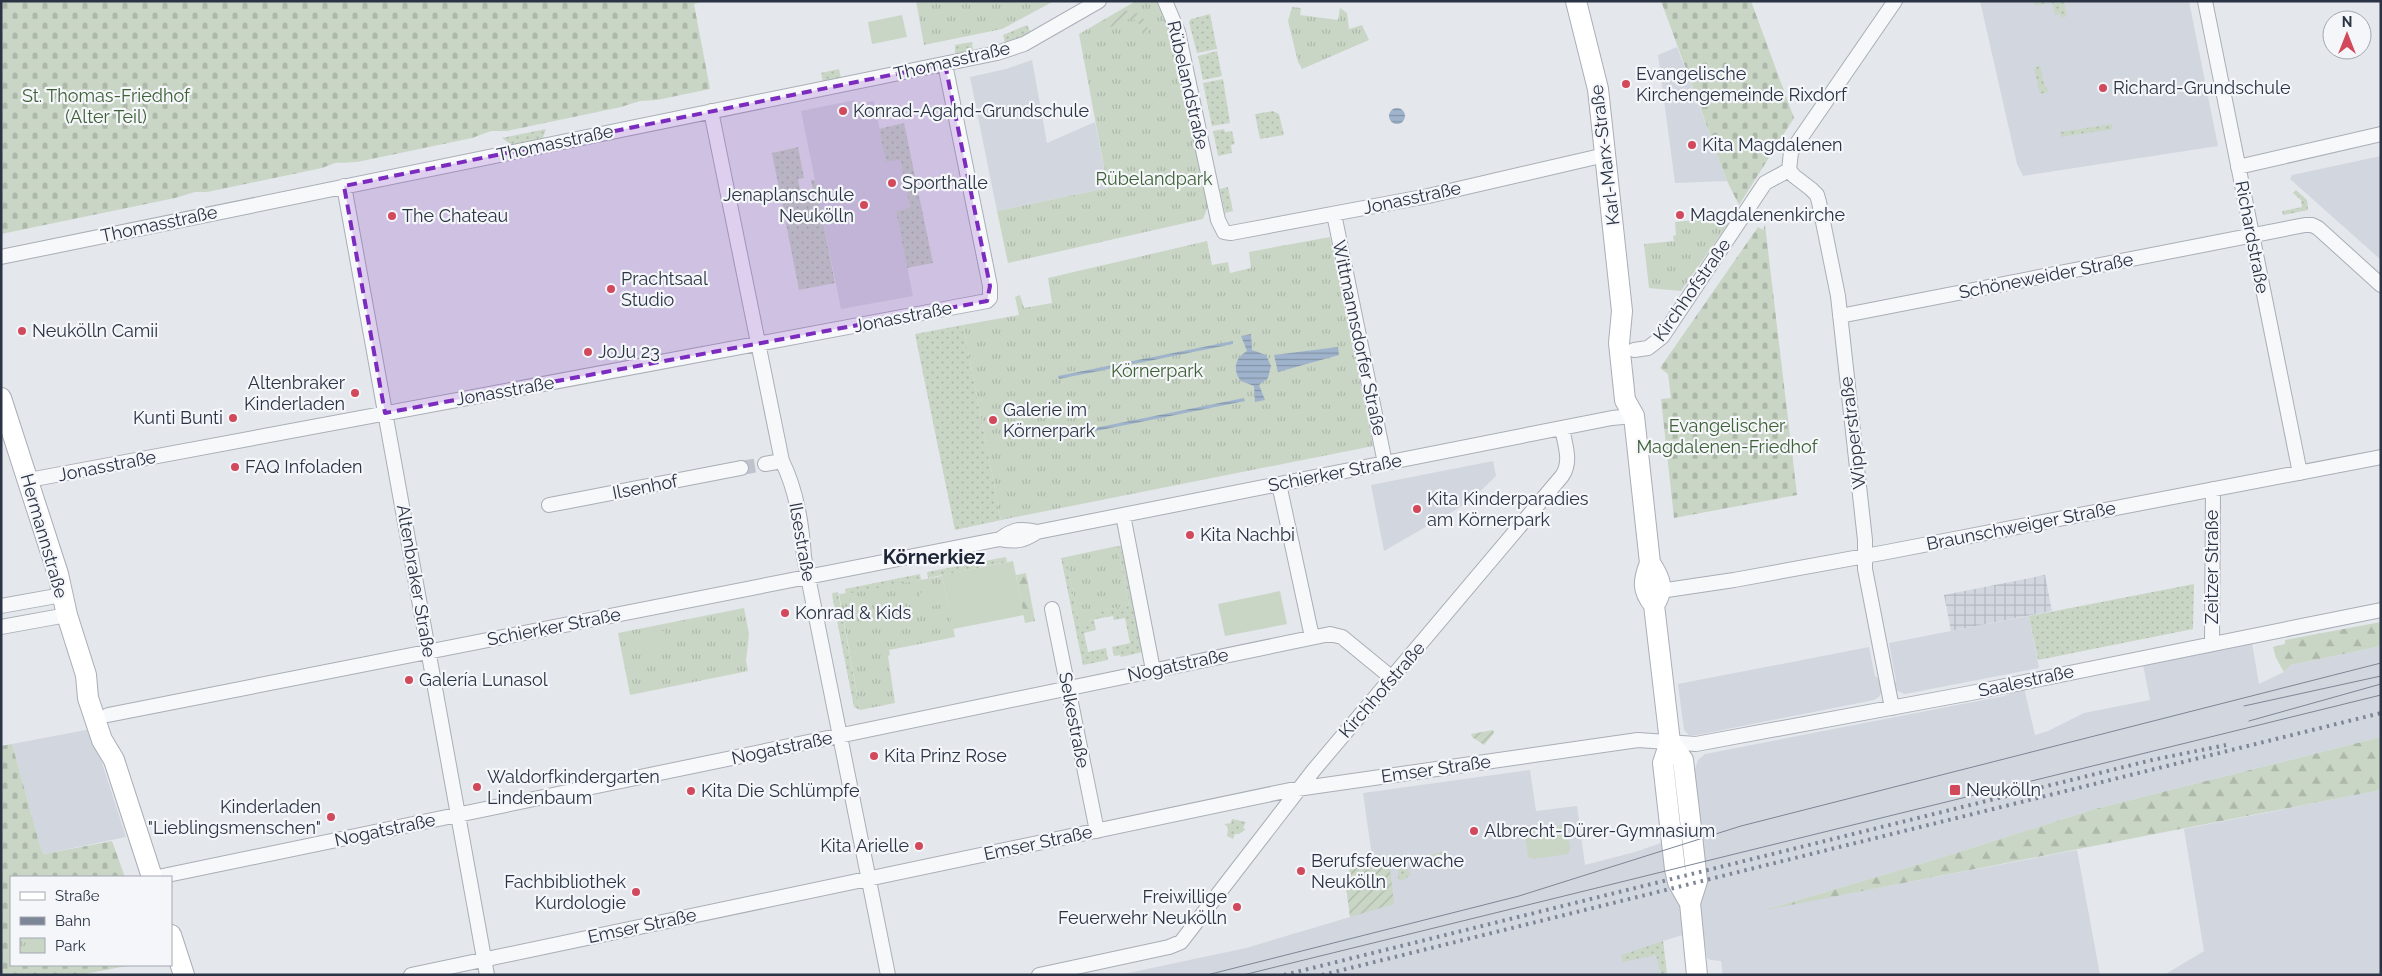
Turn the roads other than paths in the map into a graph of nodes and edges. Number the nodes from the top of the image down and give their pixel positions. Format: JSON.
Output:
{"nodes":[{"id":1,"x":1099,"y":1,"type":"edge"},
{"id":2,"x":1165,"y":1,"type":"edge"},
{"id":3,"x":1576,"y":1,"type":"edge"},
{"id":4,"x":1895,"y":1,"type":"edge"},
{"id":5,"x":2205,"y":1,"type":"edge"},
{"id":6,"x":945,"y":64,"type":"junction"},
{"id":7,"x":711,"y":111,"type":"junction"},
{"id":8,"x":2381,"y":134,"type":"edge"},
{"id":9,"x":1605,"y":155,"type":"junction"},
{"id":10,"x":2238,"y":167,"type":"junction"},
{"id":11,"x":1789,"y":170,"type":"junction"},
{"id":12,"x":344,"y":186,"type":"junction"},
{"id":13,"x":1334,"y":214,"type":"junction"},
{"id":14,"x":1220,"y":227,"type":"joint"},
{"id":15,"x":2252,"y":236,"type":"junction"},
{"id":16,"x":1,"y":257,"type":"edge"},
{"id":17,"x":2381,"y":285,"type":"edge"},
{"id":18,"x":1622,"y":311,"type":"junction"},
{"id":19,"x":1840,"y":316,"type":"junction"},
{"id":20,"x":760,"y":343,"type":"junction"},
{"id":21,"x":1634,"y":350,"type":"junction"},
{"id":22,"x":1,"y":398,"type":"edge"},
{"id":23,"x":385,"y":413,"type":"junction"},
{"id":24,"x":1634,"y":416,"type":"junction"},
{"id":25,"x":1562,"y":428,"type":"junction"},
{"id":26,"x":2381,"y":457,"type":"edge"},
{"id":27,"x":782,"y":460,"type":"junction"},
{"id":28,"x":1385,"y":463,"type":"junction"},
{"id":29,"x":765,"y":464,"type":"tunnel mouth"},
{"id":30,"x":741,"y":468,"type":"tunnel mouth"},
{"id":31,"x":2300,"y":473,"type":"junction"},
{"id":32,"x":29,"y":480,"type":"junction"},
{"id":33,"x":1280,"y":484,"type":"junction"},
{"id":34,"x":2213,"y":489,"type":"junction"},
{"id":35,"x":549,"y":505,"type":"dead end"},
{"id":36,"x":1123,"y":514,"type":"junction"},
{"id":37,"x":1865,"y":556,"type":"junction"},
{"id":38,"x":808,"y":577,"type":"junction"},
{"id":39,"x":62,"y":594,"type":"junction"},
{"id":40,"x":1657,"y":598,"type":"junction"},
{"id":41,"x":1,"y":606,"type":"edge"},
{"id":42,"x":1052,"y":610,"type":"dead end"},
{"id":43,"x":2381,"y":610,"type":"edge"},
{"id":44,"x":67,"y":615,"type":"junction"},
{"id":45,"x":1,"y":627,"type":"edge"},
{"id":46,"x":1312,"y":638,"type":"junction"},
{"id":47,"x":2212,"y":644,"type":"junction"},
{"id":48,"x":428,"y":651,"type":"junction"},
{"id":49,"x":1153,"y":670,"type":"junction"},
{"id":50,"x":86,"y":675,"type":"junction"},
{"id":51,"x":1392,"y":678,"type":"junction"},
{"id":52,"x":1068,"y":688,"type":"junction"},
{"id":53,"x":1892,"y":708,"type":"junction"},
{"id":54,"x":108,"y":715,"type":"junction"},
{"id":55,"x":840,"y":736,"type":"junction"},
{"id":56,"x":1670,"y":742,"type":"junction"},
{"id":57,"x":114,"y":760,"type":"junction"},
{"id":58,"x":1298,"y":789,"type":"junction"},
{"id":59,"x":459,"y":814,"type":"junction"},
{"id":60,"x":1096,"y":831,"type":"junction"},
{"id":61,"x":152,"y":876,"type":"edge"},
{"id":62,"x":163,"y":876,"type":"edge"},
{"id":63,"x":869,"y":879,"type":"junction"},
{"id":64,"x":172,"y":938,"type":"edge"},
{"id":65,"x":485,"y":959,"type":"junction"},
{"id":66,"x":184,"y":975,"type":"edge"},
{"id":67,"x":411,"y":975,"type":"edge"},
{"id":68,"x":488,"y":975,"type":"edge"},
{"id":69,"x":888,"y":975,"type":"edge"},
{"id":70,"x":1039,"y":975,"type":"edge"},
{"id":71,"x":1697,"y":975,"type":"edge"}],
"edges":[{"from":1,"to":6,"type":"street","name":"Thomasstraße"},
{"from":2,"to":14,"type":"street","name":"Rübelandstraße"},
{"from":3,"to":9,"type":"main road","name":"Karl-Marx-Straße"},
{"from":4,"to":11,"type":"street"},
{"from":5,"to":10,"type":"street","name":"Richardstraße"},
{"from":6,"to":7,"type":"street","name":"Thomasstraße"},
{"from":6,"to":20,"type":"street","name":"Jonasstraße"},
{"from":7,"to":12,"type":"street","name":"Thomasstraße"},
{"from":7,"to":20,"type":"street","name":"Ilsestraße"},
{"from":8,"to":10,"type":"street"},
{"from":9,"to":13,"type":"street","name":"Jonasstraße"},
{"from":9,"to":18,"type":"main road","name":"Karl-Marx-Straße"},
{"from":10,"to":15,"type":"street","name":"Richardstraße"},
{"from":11,"to":19,"type":"street","name":"Wipperstraße"},
{"from":11,"to":21,"type":"street","name":"Kirchhofstraße"},
{"from":12,"to":16,"type":"street","name":"Thomasstraße"},
{"from":12,"to":23,"type":"street","name":"Altenbraker Straße"},
{"from":13,"to":14,"type":"street","name":"Jonasstraße"},
{"from":13,"to":28,"type":"street","name":"Wittmannsdorfer Straße"},
{"from":15,"to":17,"type":"street","name":"Schöneweider Straße"},
{"from":15,"to":19,"type":"street","name":"Schöneweider Straße"},
{"from":15,"to":31,"type":"street","name":"Richardstraße"},
{"from":18,"to":21,"type":"main road","name":"Karl-Marx-Straße"},
{"from":18,"to":24,"type":"main road","name":"Karl-Marx-Straße"},
{"from":19,"to":37,"type":"street","name":"Wipperstraße"},
{"from":20,"to":23,"type":"street","name":"Jonasstraße"},
{"from":20,"to":27,"type":"street","name":"Ilsestraße"},
{"from":21,"to":24,"type":"main road","name":"Karl-Marx-Straße"},
{"from":22,"to":32,"type":"main road","name":"Hermannstraße"},
{"from":23,"to":32,"type":"street","name":"Jonasstraße"},
{"from":23,"to":48,"type":"street","name":"Altenbraker Straße"},
{"from":24,"to":25,"type":"street","name":"Schierker Straße"},
{"from":24,"to":40,"type":"main road","name":"Karl-Marx-Straße"},
{"from":25,"to":28,"type":"street","name":"Schierker Straße"},
{"from":25,"to":51,"type":"street","name":"Kirchhofstraße"},
{"from":26,"to":31,"type":"street","name":"Braunschweiger Straße"},
{"from":27,"to":29,"type":"street"},
{"from":27,"to":38,"type":"street","name":"Ilsestraße"},
{"from":28,"to":33,"type":"street","name":"Schierker Straße"},
{"from":30,"to":35,"type":"street","name":"Ilsenhof"},
{"from":31,"to":34,"type":"street","name":"Braunschweiger Straße"},
{"from":32,"to":39,"type":"main road","name":"Hermannstraße"},
{"from":33,"to":36,"type":"street","name":"Schierker Straße"},
{"from":33,"to":46,"type":"street"},
{"from":34,"to":37,"type":"street","name":"Braunschweiger Straße"},
{"from":34,"to":47,"type":"street","name":"Zeitzer Straße"},
{"from":36,"to":38,"type":"street","name":"Schierker Straße"},
{"from":36,"to":49,"type":"street"},
{"from":37,"to":40,"type":"street","name":"Braunschweiger Straße"},
{"from":37,"to":53,"type":"street","name":"Wipperstraße"},
{"from":38,"to":48,"type":"street","name":"Schierker Straße"},
{"from":38,"to":55,"type":"street","name":"Ilsestraße"},
{"from":39,"to":41,"type":"street"},
{"from":39,"to":44,"type":"main road","name":"Hermannstraße"},
{"from":40,"to":56,"type":"main road","name":"Karl-Marx-Straße"},
{"from":42,"to":52,"type":"street","name":"Selkestraße"},
{"from":43,"to":47,"type":"street","name":"Saalestraße"},
{"from":44,"to":45,"type":"street"},
{"from":44,"to":50,"type":"main road","name":"Hermannstraße"},
{"from":46,"to":49,"type":"street","name":"Nogatstraße"},
{"from":46,"to":51,"type":"street","name":"Nogatstraße"},
{"from":47,"to":53,"type":"street","name":"Saalestraße"},
{"from":48,"to":54,"type":"street","name":"Schierker Straße"},
{"from":48,"to":59,"type":"street","name":"Altenbraker Straße"},
{"from":49,"to":52,"type":"street","name":"Nogatstraße"},
{"from":50,"to":54,"type":"main road","name":"Hermannstraße"},
{"from":50,"to":57,"type":"main road","name":"Hermannstraße"},
{"from":51,"to":58,"type":"street","name":"Kirchhofstraße"},
{"from":52,"to":55,"type":"street","name":"Nogatstraße"},
{"from":52,"to":60,"type":"street","name":"Selkestraße"},
{"from":53,"to":56,"type":"street","name":"Saalestraße"},
{"from":54,"to":57,"type":"main road","name":"Hermannstraße"},
{"from":55,"to":59,"type":"street","name":"Nogatstraße"},
{"from":55,"to":63,"type":"street","name":"Ilsestraße"},
{"from":56,"to":58,"type":"street","name":"Emser Straße"},
{"from":56,"to":71,"type":"main road","name":"Karl-Marx-Straße"},
{"from":57,"to":61,"type":"main road","name":"Hermannstraße"},
{"from":58,"to":60,"type":"street","name":"Emser Straße"},
{"from":58,"to":70,"type":"street","name":"Kirchhofstraße"},
{"from":59,"to":62,"type":"street","name":"Nogatstraße"},
{"from":59,"to":65,"type":"street","name":"Altenbraker Straße"},
{"from":60,"to":63,"type":"street","name":"Emser Straße"},
{"from":63,"to":65,"type":"street","name":"Emser Straße"},
{"from":63,"to":69,"type":"street","name":"Ilsestraße"},
{"from":64,"to":66,"type":"main road"},
{"from":65,"to":67,"type":"street","name":"Emser Straße"},
{"from":65,"to":68,"type":"street","name":"Altenbraker Straße"}]}
